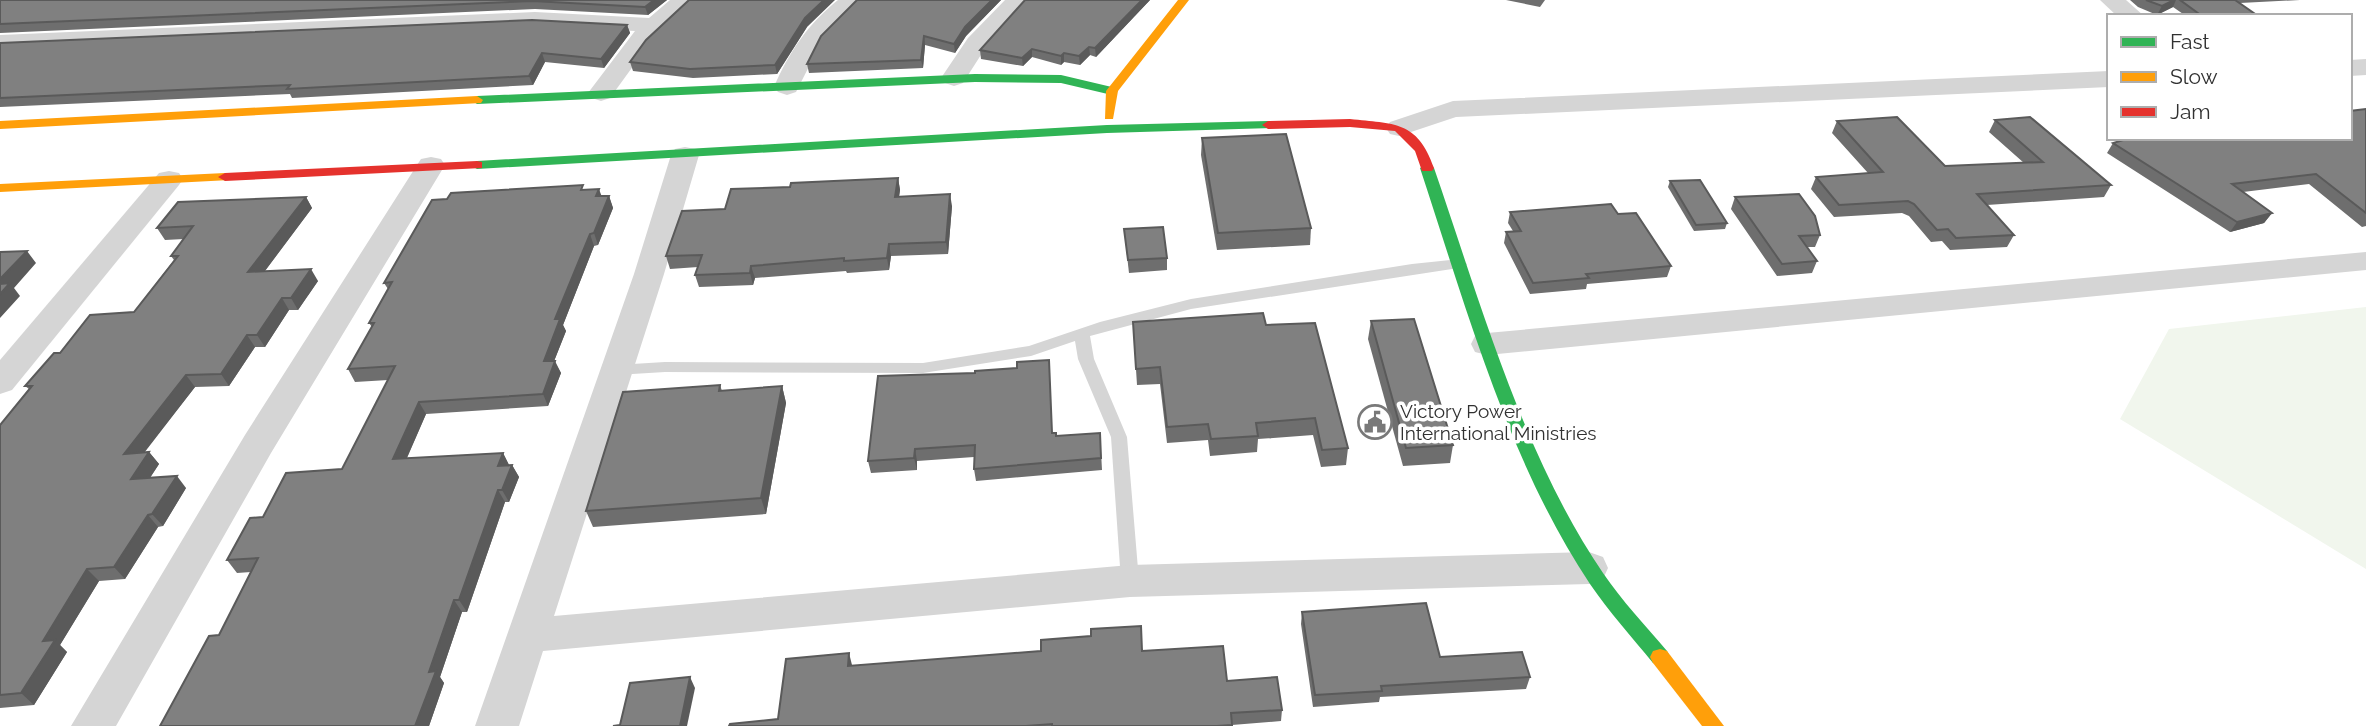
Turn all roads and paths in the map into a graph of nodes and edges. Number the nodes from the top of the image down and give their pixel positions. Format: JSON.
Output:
{"nodes":[{"id":1,"x":685,"y":0,"type":"edge"},
{"id":2,"x":852,"y":0,"type":"edge"},
{"id":3,"x":1018,"y":0,"type":"edge"},
{"id":4,"x":1184,"y":0,"type":"edge"},
{"id":5,"x":2112,"y":0,"type":"edge"},
{"id":6,"x":2130,"y":14,"type":"edge"},
{"id":7,"x":652,"y":24,"type":"junction"},
{"id":8,"x":0,"y":42,"type":"edge"},
{"id":9,"x":954,"y":78,"type":"junction"},
{"id":10,"x":2107,"y":79,"type":"edge"},
{"id":11,"x":787,"y":87,"type":"junction"},
{"id":12,"x":1112,"y":91,"type":"junction"},
{"id":13,"x":601,"y":93,"type":"junction"},
{"id":14,"x":0,"y":125,"type":"edge"},
{"id":15,"x":1399,"y":128,"type":"junction"},
{"id":16,"x":1107,"y":129,"type":"junction"},
{"id":17,"x":685,"y":155,"type":"junction"},
{"id":18,"x":431,"y":165,"type":"junction"},
{"id":19,"x":169,"y":179,"type":"junction"},
{"id":20,"x":0,"y":188,"type":"edge"},
{"id":21,"x":2366,"y":261,"type":"edge"},
{"id":22,"x":1460,"y":264,"type":"junction"},
{"id":23,"x":1082,"y":334,"type":"junction"},
{"id":24,"x":1488,"y":344,"type":"junction"},
{"id":25,"x":616,"y":370,"type":"junction"},
{"id":26,"x":0,"y":382,"type":"edge"},
{"id":27,"x":1590,"y":568,"type":"junction"},
{"id":28,"x":1130,"y":581,"type":"junction"},
{"id":29,"x":528,"y":635,"type":"junction"},
{"id":30,"x":93,"y":726,"type":"edge"},
{"id":31,"x":497,"y":726,"type":"edge"},
{"id":32,"x":1714,"y":726,"type":"edge"}],
"edges":[{"from":1,"to":7,"type":"street"},
{"from":2,"to":11,"type":"street"},
{"from":3,"to":9,"type":"street"},
{"from":4,"to":12,"type":"street"},
{"from":5,"to":6,"type":"street"},
{"from":7,"to":8,"type":"street"},
{"from":7,"to":13,"type":"street"},
{"from":9,"to":11,"type":"street"},
{"from":9,"to":12,"type":"street"},
{"from":10,"to":15,"type":"street"},
{"from":11,"to":13,"type":"street"},
{"from":12,"to":16,"type":"street"},
{"from":13,"to":14,"type":"street"},
{"from":15,"to":16,"type":"street"},
{"from":15,"to":22,"type":"street"},
{"from":16,"to":17,"type":"street"},
{"from":17,"to":18,"type":"street"},
{"from":17,"to":25,"type":"street"},
{"from":18,"to":19,"type":"street"},
{"from":18,"to":30,"type":"street"},
{"from":19,"to":20,"type":"street"},
{"from":19,"to":26,"type":"street"},
{"from":21,"to":24,"type":"street"},
{"from":22,"to":23,"type":"lane"},
{"from":22,"to":24,"type":"street"},
{"from":23,"to":25,"type":"lane"},
{"from":23,"to":28,"type":"lane"},
{"from":24,"to":27,"type":"street"},
{"from":25,"to":29,"type":"street"},
{"from":27,"to":28,"type":"street"},
{"from":27,"to":32,"type":"street"},
{"from":28,"to":29,"type":"street"},
{"from":29,"to":31,"type":"street"}]}
